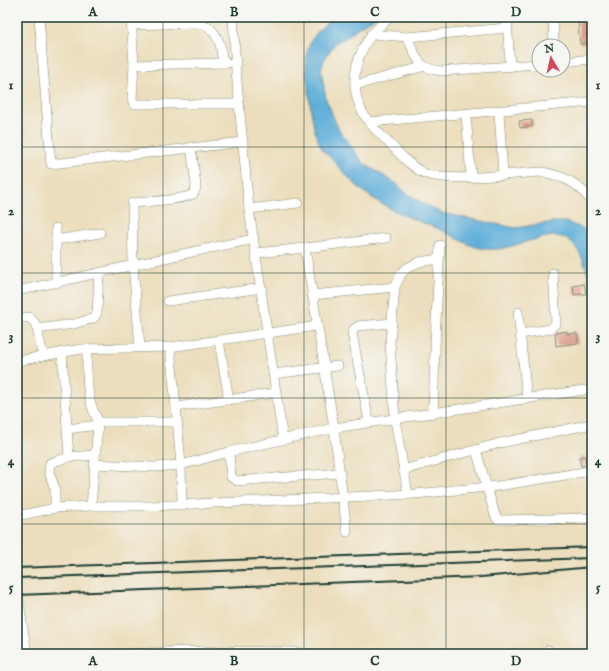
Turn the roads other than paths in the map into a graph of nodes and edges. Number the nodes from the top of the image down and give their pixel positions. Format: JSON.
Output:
{"nodes":[{"id":1,"x":40,"y":17,"type":"edge"},
{"id":2,"x":233,"y":17,"type":"edge"},
{"id":3,"x":391,"y":17,"type":"edge"},
{"id":4,"x":507,"y":17,"type":"edge"},
{"id":5,"x":553,"y":17,"type":"edge"},
{"id":6,"x":132,"y":21,"type":"edge"},
{"id":7,"x":507,"y":28,"type":"junction"},
{"id":8,"x":371,"y":34,"type":"junction"},
{"id":9,"x":407,"y":36,"type":"junction"},
{"id":10,"x":554,"y":38,"type":"edge"},
{"id":11,"x":592,"y":59,"type":"edge"},
{"id":12,"x":571,"y":61,"type":"edge"},
{"id":13,"x":223,"y":63,"type":"junction"},
{"id":14,"x":236,"y":63,"type":"junction"},
{"id":15,"x":134,"y":65,"type":"junction"},
{"id":16,"x":531,"y":65,"type":"edge"},
{"id":17,"x":422,"y":67,"type":"junction"},
{"id":18,"x":510,"y":67,"type":"junction"},
{"id":19,"x":356,"y":85,"type":"junction"},
{"id":20,"x":592,"y":102,"type":"edge"},
{"id":21,"x":239,"y":104,"type":"junction"},
{"id":22,"x":499,"y":112,"type":"junction"},
{"id":23,"x":466,"y":114,"type":"junction"},
{"id":24,"x":370,"y":122,"type":"junction"},
{"id":25,"x":243,"y":142,"type":"junction"},
{"id":26,"x":191,"y":147,"type":"junction"},
{"id":27,"x":503,"y":174,"type":"junction"},
{"id":28,"x":471,"y":176,"type":"junction"},
{"id":29,"x":298,"y":203,"type":"dead end"},
{"id":30,"x":592,"y":203,"type":"edge"},
{"id":31,"x":249,"y":209,"type":"junction"},
{"id":32,"x":56,"y":228,"type":"dead end"},
{"id":33,"x":100,"y":233,"type":"dead end"},
{"id":34,"x":386,"y":238,"type":"dead end"},
{"id":35,"x":254,"y":239,"type":"junction"},
{"id":36,"x":56,"y":240,"type":"junction"},
{"id":37,"x":440,"y":245,"type":"dead end"},
{"id":38,"x":305,"y":248,"type":"junction"},
{"id":39,"x":257,"y":253,"type":"junction"},
{"id":40,"x":439,"y":259,"type":"junction"},
{"id":41,"x":133,"y":265,"type":"junction"},
{"id":42,"x":98,"y":273,"type":"junction"},
{"id":43,"x":553,"y":273,"type":"dead end"},
{"id":44,"x":56,"y":283,"type":"junction"},
{"id":45,"x":395,"y":287,"type":"junction"},
{"id":46,"x":262,"y":288,"type":"junction"},
{"id":47,"x":17,"y":291,"type":"edge"},
{"id":48,"x":312,"y":295,"type":"junction"},
{"id":49,"x":168,"y":301,"type":"dead end"},
{"id":50,"x":518,"y":312,"type":"dead end"},
{"id":51,"x":17,"y":319,"type":"edge"},
{"id":52,"x":392,"y":323,"type":"junction"},
{"id":53,"x":317,"y":326,"type":"junction"},
{"id":54,"x":37,"y":329,"type":"junction"},
{"id":55,"x":268,"y":333,"type":"junction"},
{"id":56,"x":520,"y":334,"type":"junction"},
{"id":57,"x":219,"y":341,"type":"junction"},
{"id":58,"x":140,"y":347,"type":"junction"},
{"id":59,"x":170,"y":347,"type":"junction"},
{"id":60,"x":87,"y":349,"type":"junction"},
{"id":61,"x":62,"y":352,"type":"junction"},
{"id":62,"x":43,"y":356,"type":"junction"},
{"id":63,"x":17,"y":361,"type":"edge"},
{"id":64,"x":338,"y":366,"type":"dead end"},
{"id":65,"x":323,"y":367,"type":"junction"},
{"id":66,"x":273,"y":374,"type":"junction"},
{"id":67,"x":584,"y":390,"type":"dead end"},
{"id":68,"x":276,"y":393,"type":"junction"},
{"id":69,"x":526,"y":399,"type":"junction"},
{"id":70,"x":229,"y":400,"type":"junction"},
{"id":71,"x":176,"y":406,"type":"junction"},
{"id":72,"x":433,"y":414,"type":"junction"},
{"id":73,"x":395,"y":420,"type":"junction"},
{"id":74,"x":177,"y":422,"type":"junction"},
{"id":75,"x":369,"y":422,"type":"junction"},
{"id":76,"x":99,"y":423,"type":"junction"},
{"id":77,"x":592,"y":424,"type":"edge"},
{"id":78,"x":334,"y":428,"type":"junction"},
{"id":79,"x":67,"y":429,"type":"junction"},
{"id":80,"x":283,"y":440,"type":"junction"},
{"id":81,"x":476,"y":450,"type":"junction"},
{"id":82,"x":229,"y":452,"type":"junction"},
{"id":83,"x":69,"y":456,"type":"junction"},
{"id":84,"x":95,"y":460,"type":"junction"},
{"id":85,"x":181,"y":465,"type":"junction"},
{"id":86,"x":404,"y":470,"type":"junction"},
{"id":87,"x":590,"y":471,"type":"dead end"},
{"id":88,"x":339,"y":473,"type":"junction"},
{"id":89,"x":488,"y":487,"type":"junction"},
{"id":90,"x":408,"y":494,"type":"junction"},
{"id":91,"x":342,"y":496,"type":"junction"},
{"id":92,"x":182,"y":504,"type":"junction"},
{"id":93,"x":91,"y":506,"type":"junction"},
{"id":94,"x":55,"y":508,"type":"junction"},
{"id":95,"x":17,"y":516,"type":"edge"},
{"id":96,"x":592,"y":518,"type":"edge"},
{"id":97,"x":347,"y":532,"type":"dead end"},
{"id":98,"x":17,"y":590,"type":"edge"},
{"id":99,"x":216,"y":652,"type":"edge"},
{"id":100,"x":299,"y":652,"type":"dead end"},
{"id":101,"x":26,"y":654,"type":"edge"},
{"id":102,"x":124,"y":654,"type":"edge"}],
"edges":[{"from":1,"to":26,"type":"street"},
{"from":2,"to":14,"type":"street"},
{"from":3,"to":8,"type":"street"},
{"from":4,"to":7,"type":"street"},
{"from":5,"to":10,"type":"street"},
{"from":6,"to":13,"type":"street"},
{"from":6,"to":15,"type":"street"},
{"from":7,"to":9,"type":"street"},
{"from":7,"to":18,"type":"street"},
{"from":8,"to":9,"type":"street"},
{"from":8,"to":19,"type":"street"},
{"from":9,"to":17,"type":"street"},
{"from":11,"to":12,"type":"street"},
{"from":13,"to":14,"type":"street"},
{"from":13,"to":15,"type":"street"},
{"from":14,"to":21,"type":"street"},
{"from":15,"to":21,"type":"street"},
{"from":16,"to":18,"type":"street"},
{"from":17,"to":18,"type":"street"},
{"from":17,"to":19,"type":"street"},
{"from":19,"to":24,"type":"street"},
{"from":20,"to":22,"type":"street"},
{"from":21,"to":25,"type":"street"},
{"from":22,"to":23,"type":"street"},
{"from":22,"to":27,"type":"street"},
{"from":23,"to":24,"type":"street"},
{"from":23,"to":28,"type":"street"},
{"from":24,"to":28,"type":"street"},
{"from":25,"to":26,"type":"street"},
{"from":25,"to":31,"type":"street"},
{"from":26,"to":41,"type":"street"},
{"from":27,"to":28,"type":"street"},
{"from":27,"to":30,"type":"street"},
{"from":29,"to":31,"type":"street"},
{"from":31,"to":35,"type":"street"},
{"from":32,"to":36,"type":"street"},
{"from":33,"to":36,"type":"street"},
{"from":34,"to":38,"type":"street"},
{"from":35,"to":39,"type":"street"},
{"from":35,"to":41,"type":"street"},
{"from":36,"to":44,"type":"street"},
{"from":37,"to":40,"type":"street"},
{"from":38,"to":39,"type":"street"},
{"from":38,"to":48,"type":"street"},
{"from":39,"to":46,"type":"street"},
{"from":40,"to":45,"type":"street"},
{"from":40,"to":72,"type":"street"},
{"from":41,"to":42,"type":"street"},
{"from":41,"to":58,"type":"street"},
{"from":42,"to":44,"type":"street"},
{"from":42,"to":54,"type":"street"},
{"from":43,"to":56,"type":"street"},
{"from":44,"to":47,"type":"street"},
{"from":45,"to":48,"type":"street"},
{"from":45,"to":52,"type":"street"},
{"from":46,"to":49,"type":"street"},
{"from":46,"to":55,"type":"street"},
{"from":48,"to":53,"type":"street"},
{"from":50,"to":56,"type":"street"},
{"from":51,"to":54,"type":"street"},
{"from":52,"to":73,"type":"street"},
{"from":52,"to":75,"type":"street"},
{"from":53,"to":55,"type":"street"},
{"from":53,"to":65,"type":"street"},
{"from":54,"to":62,"type":"street"},
{"from":55,"to":57,"type":"street"},
{"from":55,"to":66,"type":"street"},
{"from":56,"to":69,"type":"street"},
{"from":57,"to":59,"type":"street"},
{"from":57,"to":70,"type":"street"},
{"from":58,"to":59,"type":"street"},
{"from":58,"to":60,"type":"street"},
{"from":59,"to":71,"type":"street"},
{"from":60,"to":61,"type":"street"},
{"from":60,"to":76,"type":"street"},
{"from":61,"to":62,"type":"street"},
{"from":61,"to":79,"type":"street"},
{"from":62,"to":63,"type":"street"},
{"from":64,"to":65,"type":"street"},
{"from":65,"to":66,"type":"street"},
{"from":65,"to":78,"type":"street"},
{"from":66,"to":68,"type":"street"},
{"from":67,"to":69,"type":"street"},
{"from":68,"to":70,"type":"street"},
{"from":68,"to":80,"type":"street"},
{"from":69,"to":72,"type":"street"},
{"from":70,"to":71,"type":"street"},
{"from":71,"to":74,"type":"street"},
{"from":72,"to":73,"type":"street"},
{"from":73,"to":75,"type":"street"},
{"from":73,"to":86,"type":"street"},
{"from":74,"to":76,"type":"street"},
{"from":74,"to":85,"type":"street"},
{"from":75,"to":78,"type":"street"},
{"from":76,"to":79,"type":"street"},
{"from":76,"to":84,"type":"street"},
{"from":77,"to":81,"type":"street"},
{"from":78,"to":80,"type":"street"},
{"from":78,"to":88,"type":"street"},
{"from":79,"to":83,"type":"street"},
{"from":80,"to":82,"type":"street"},
{"from":81,"to":86,"type":"street"},
{"from":81,"to":89,"type":"street"},
{"from":82,"to":85,"type":"street"},
{"from":82,"to":88,"type":"street"},
{"from":83,"to":84,"type":"street"},
{"from":83,"to":94,"type":"street"},
{"from":84,"to":85,"type":"street"},
{"from":84,"to":93,"type":"street"},
{"from":85,"to":92,"type":"street"},
{"from":86,"to":90,"type":"street"},
{"from":87,"to":89,"type":"street"},
{"from":88,"to":91,"type":"street"},
{"from":89,"to":90,"type":"street"},
{"from":89,"to":96,"type":"street"},
{"from":90,"to":91,"type":"street"},
{"from":91,"to":92,"type":"street"},
{"from":91,"to":97,"type":"street"},
{"from":92,"to":93,"type":"street"},
{"from":93,"to":94,"type":"street"},
{"from":94,"to":95,"type":"street"},
{"from":98,"to":101,"type":"street"},
{"from":99,"to":100,"type":"street"},
{"from":99,"to":102,"type":"street"}]}
